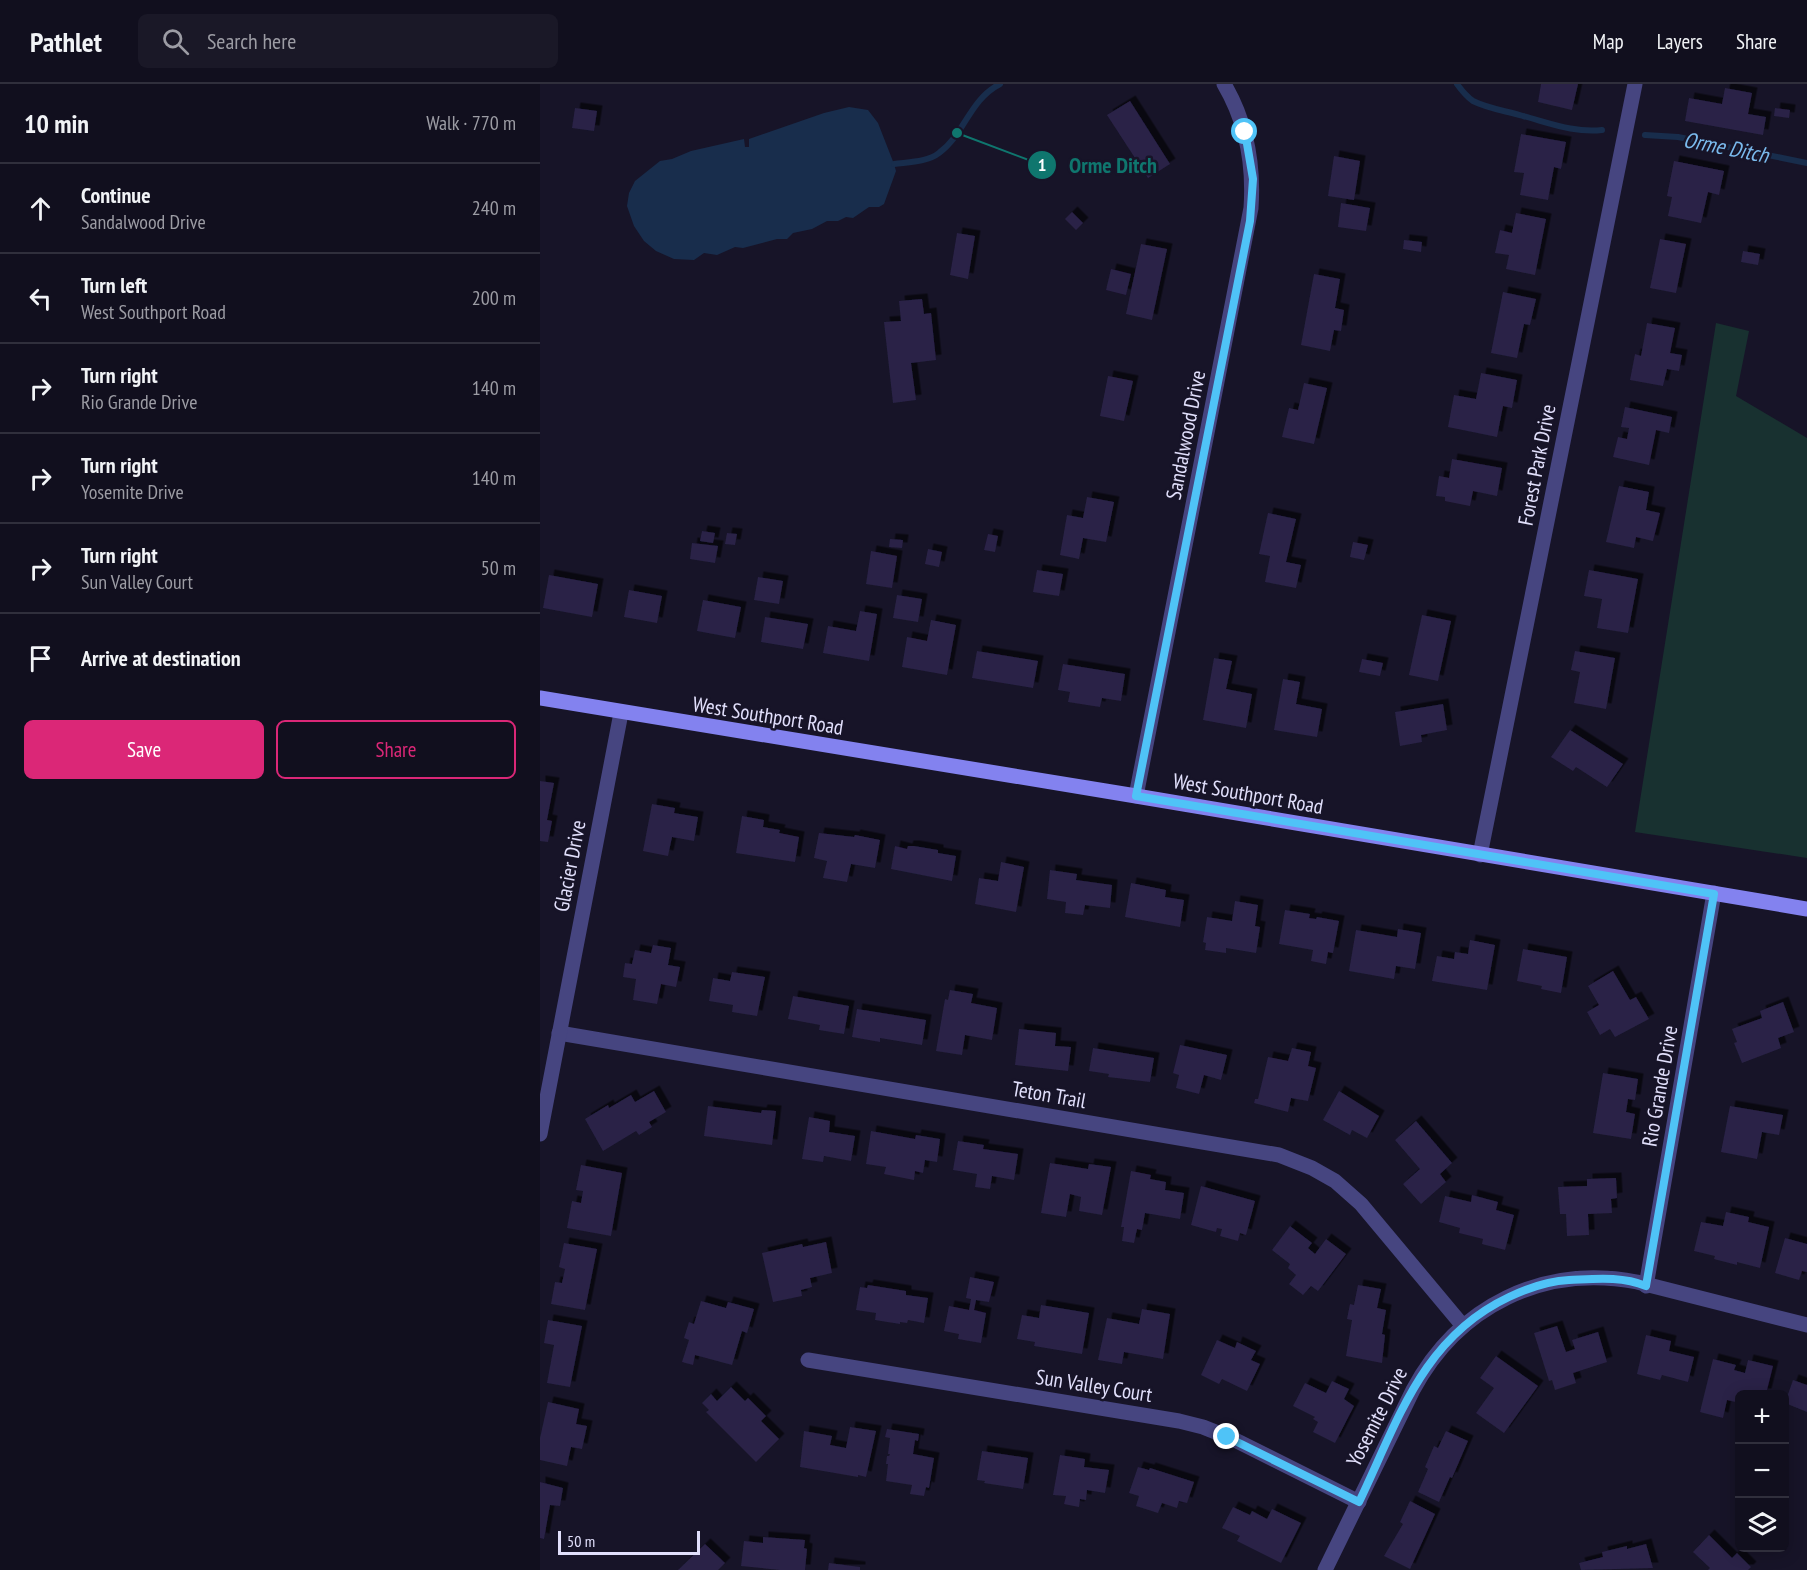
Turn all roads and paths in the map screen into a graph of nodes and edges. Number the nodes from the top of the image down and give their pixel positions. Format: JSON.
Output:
{"nodes":[{"id":1,"x":1224,"y":84,"type":"edge"},
{"id":2,"x":1635,"y":84,"type":"edge"},
{"id":3,"x":540,"y":698,"type":"edge"},
{"id":4,"x":621,"y":713,"type":"junction"},
{"id":5,"x":1136,"y":796,"type":"junction"},
{"id":6,"x":1480,"y":855,"type":"junction"},
{"id":7,"x":1714,"y":894,"type":"junction"},
{"id":8,"x":1807,"y":909,"type":"edge"},
{"id":9,"x":560,"y":1033,"type":"junction"},
{"id":10,"x":540,"y":1134,"type":"edge"},
{"id":11,"x":1646,"y":1286,"type":"junction"},
{"id":12,"x":1807,"y":1325,"type":"edge"},
{"id":13,"x":1463,"y":1326,"type":"junction"},
{"id":14,"x":808,"y":1360,"type":"dead end"},
{"id":15,"x":1359,"y":1502,"type":"junction"},
{"id":16,"x":1325,"y":1570,"type":"edge"}],
"edges":[{"from":1,"to":5,"type":"street","name":"Sandalwood Drive"},
{"from":2,"to":6,"type":"street","name":"Forest Park Drive"},
{"from":3,"to":4,"type":"main road","name":"West Southport Road"},
{"from":4,"to":5,"type":"main road","name":"West Southport Road"},
{"from":4,"to":9,"type":"street","name":"Glacier Drive"},
{"from":5,"to":6,"type":"main road","name":"West Southport Road"},
{"from":6,"to":7,"type":"main road","name":"West Southport Road"},
{"from":7,"to":8,"type":"main road","name":"West Southport Road"},
{"from":7,"to":11,"type":"street","name":"Rio Grande Drive"},
{"from":9,"to":10,"type":"street","name":"Glacier Drive"},
{"from":9,"to":13,"type":"street","name":"Teton Trail"},
{"from":11,"to":12,"type":"street","name":"Yosemite Drive"},
{"from":11,"to":13,"type":"street","name":"Yosemite Drive"},
{"from":13,"to":15,"type":"street","name":"Yosemite Drive"},
{"from":14,"to":15,"type":"street","name":"Sun Valley Court"},
{"from":15,"to":16,"type":"street","name":"Yosemite Drive"}]}
